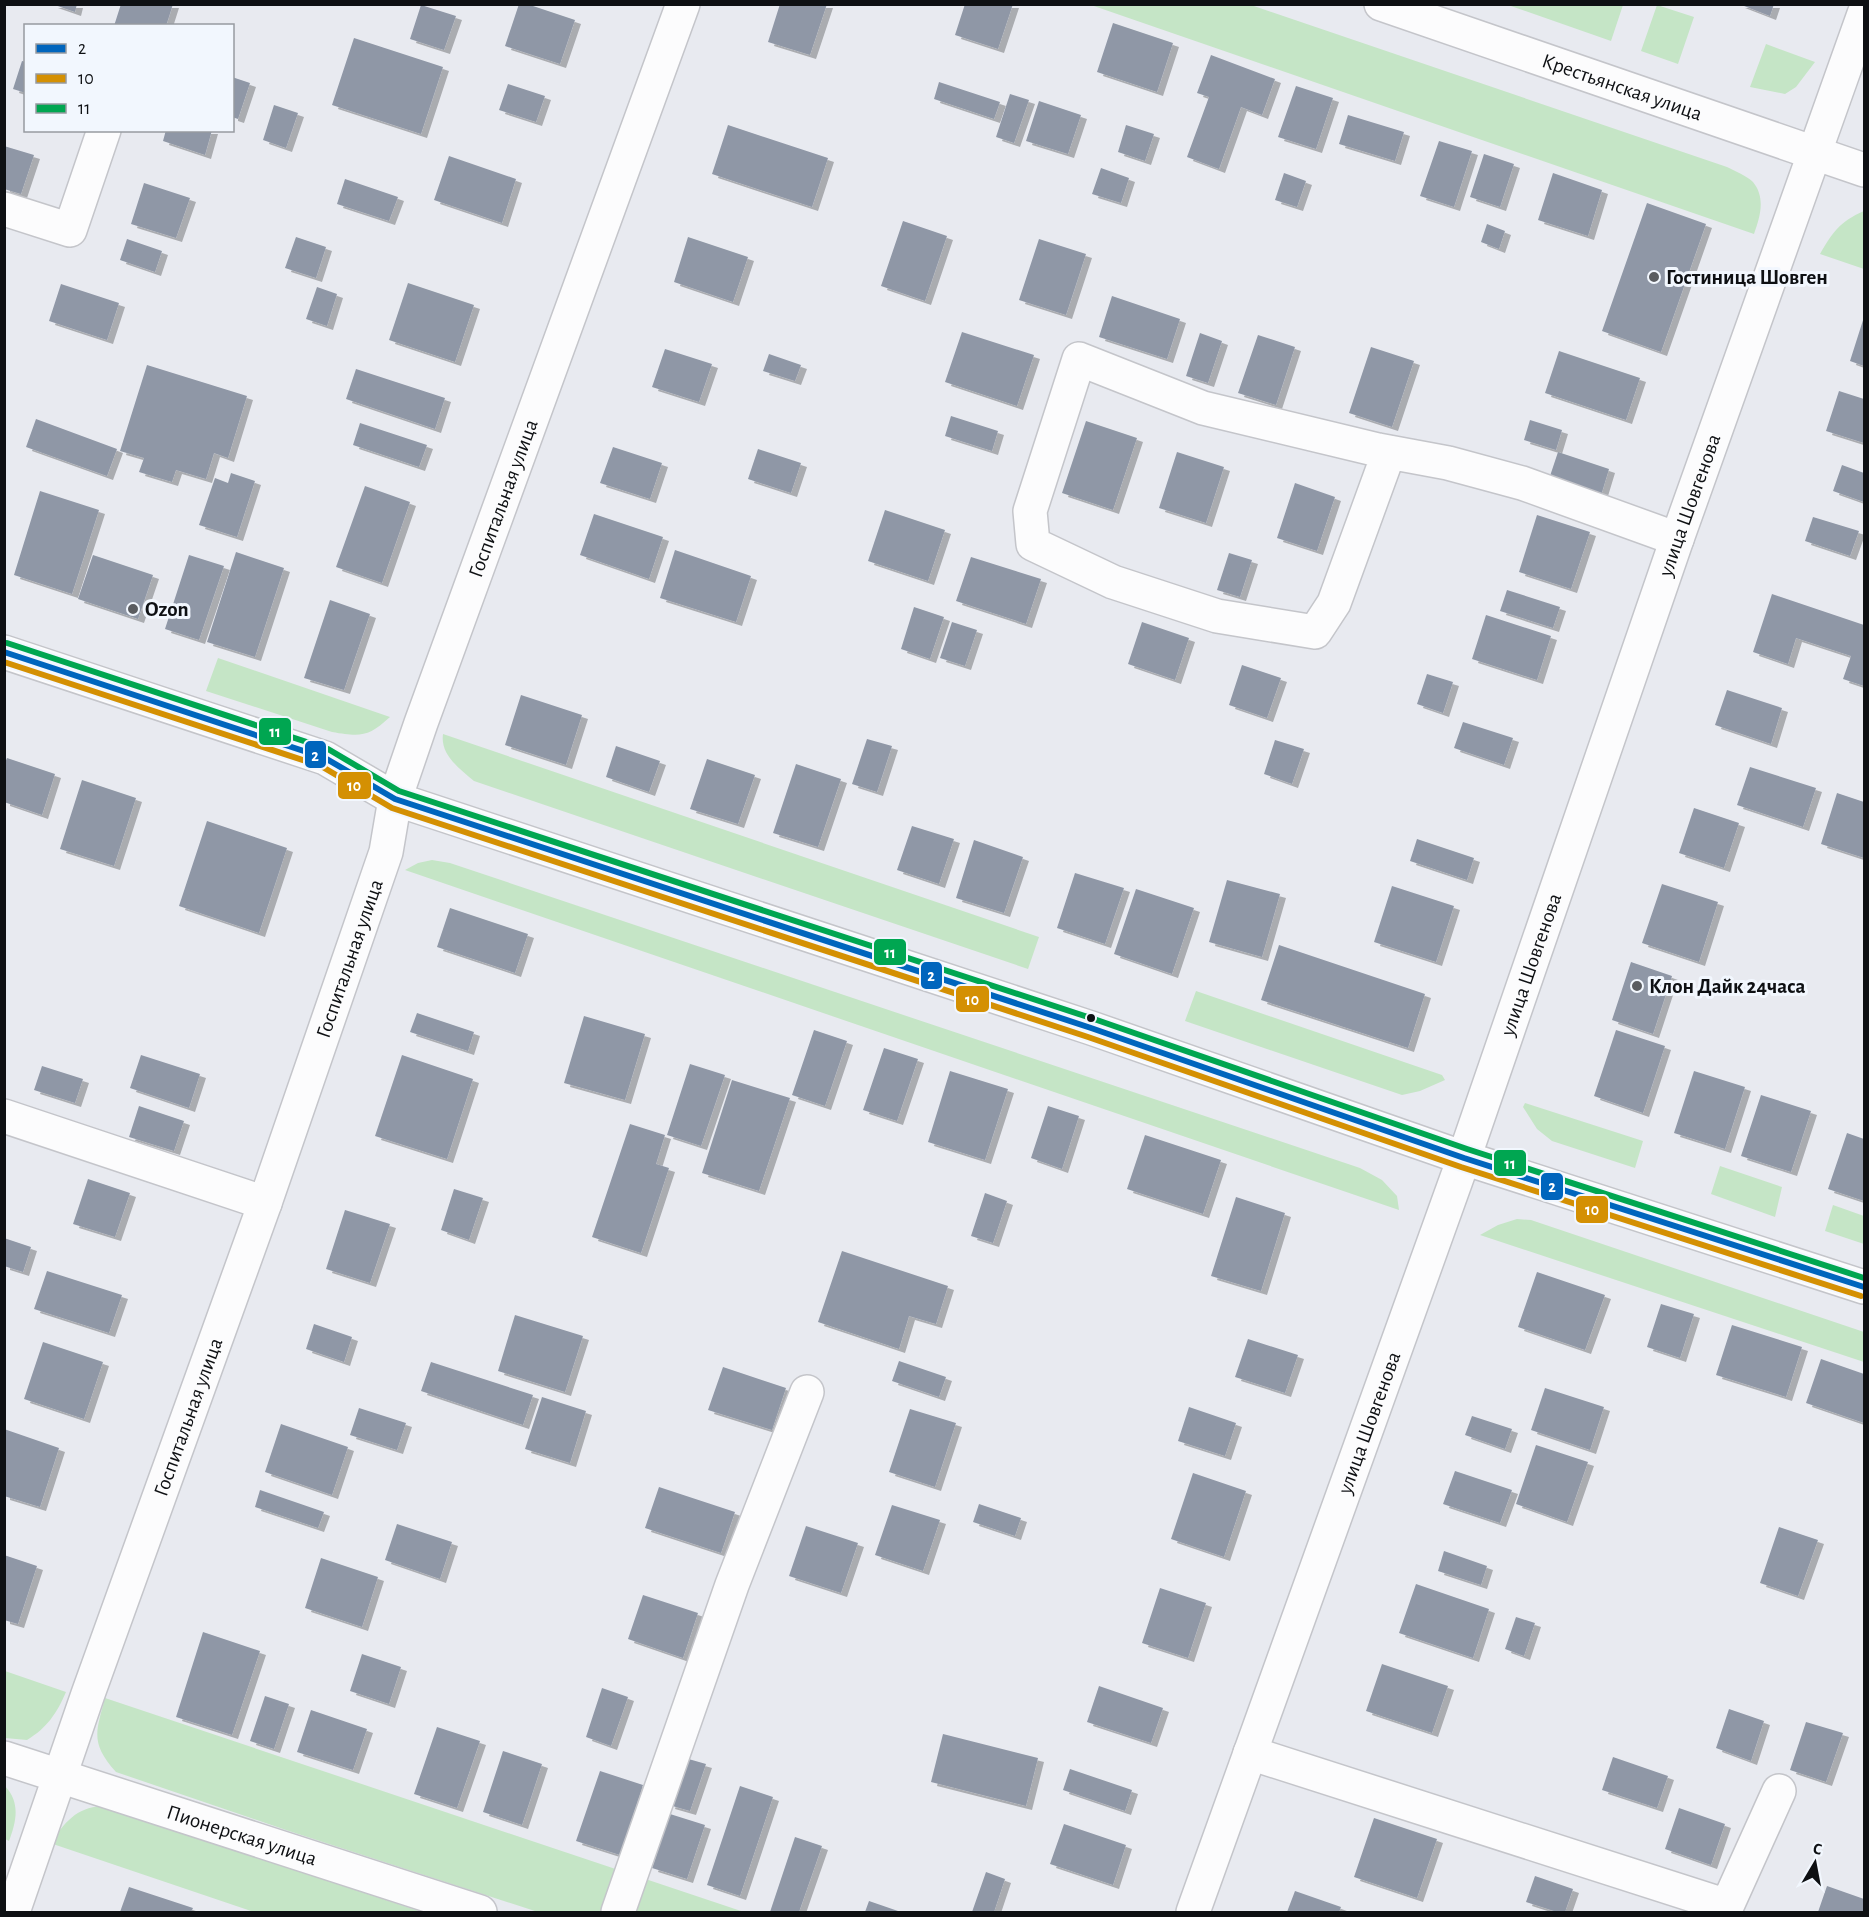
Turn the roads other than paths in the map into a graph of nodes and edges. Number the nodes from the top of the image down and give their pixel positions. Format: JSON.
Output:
{"nodes":[{"id":1,"x":683,"y":4,"type":"edge"},
{"id":2,"x":1381,"y":4,"type":"edge"},
{"id":3,"x":1864,"y":14,"type":"edge"},
{"id":4,"x":103,"y":132,"type":"edge"},
{"id":5,"x":1815,"y":153,"type":"junction"},
{"id":6,"x":1864,"y":170,"type":"edge"},
{"id":7,"x":4,"y":209,"type":"edge"},
{"id":8,"x":1389,"y":452,"type":"junction"},
{"id":9,"x":1677,"y":538,"type":"junction"},
{"id":10,"x":4,"y":652,"type":"edge"},
{"id":11,"x":395,"y":799,"type":"junction"},
{"id":12,"x":4,"y":1116,"type":"edge"},
{"id":13,"x":1464,"y":1158,"type":"junction"},
{"id":14,"x":265,"y":1203,"type":"junction"},
{"id":15,"x":1864,"y":1287,"type":"edge"},
{"id":16,"x":807,"y":1392,"type":"dead end"},
{"id":17,"x":1250,"y":1753,"type":"junction"},
{"id":18,"x":4,"y":1758,"type":"edge"},
{"id":19,"x":59,"y":1776,"type":"junction"},
{"id":20,"x":1779,"y":1791,"type":"dead end"},
{"id":21,"x":14,"y":1912,"type":"edge"},
{"id":22,"x":480,"y":1912,"type":"edge"},
{"id":23,"x":618,"y":1912,"type":"edge"},
{"id":24,"x":1193,"y":1912,"type":"edge"}],
"edges":[{"from":1,"to":11,"type":"main road","name":"Госпитальная улица"},
{"from":2,"to":5,"type":"main road","name":"Крестьянская улица"},
{"from":3,"to":5,"type":"main road","name":"улица Шовгенова"},
{"from":4,"to":7,"type":"main road"},
{"from":5,"to":6,"type":"main road","name":"Крестьянская улица"},
{"from":5,"to":9,"type":"main road","name":"улица Шовгенова"},
{"from":8,"to":8,"type":"main road"},
{"from":8,"to":9,"type":"main road"},
{"from":9,"to":13,"type":"main road","name":"улица Шовгенова"},
{"from":10,"to":11,"type":"main road"},
{"from":11,"to":13,"type":"main road"},
{"from":11,"to":14,"type":"main road","name":"Госпитальная улица"},
{"from":12,"to":14,"type":"main road"},
{"from":13,"to":15,"type":"main road"},
{"from":13,"to":17,"type":"main road","name":"улица Шовгенова"},
{"from":14,"to":19,"type":"main road","name":"Госпитальная улица"},
{"from":16,"to":23,"type":"main road"},
{"from":17,"to":20,"type":"main road"},
{"from":17,"to":24,"type":"main road","name":"улица Шовгенова"},
{"from":18,"to":19,"type":"main road","name":"Пионерская улица"},
{"from":19,"to":21,"type":"main road","name":"Госпитальная улица"},
{"from":19,"to":22,"type":"main road","name":"Пионерская улица"}]}
